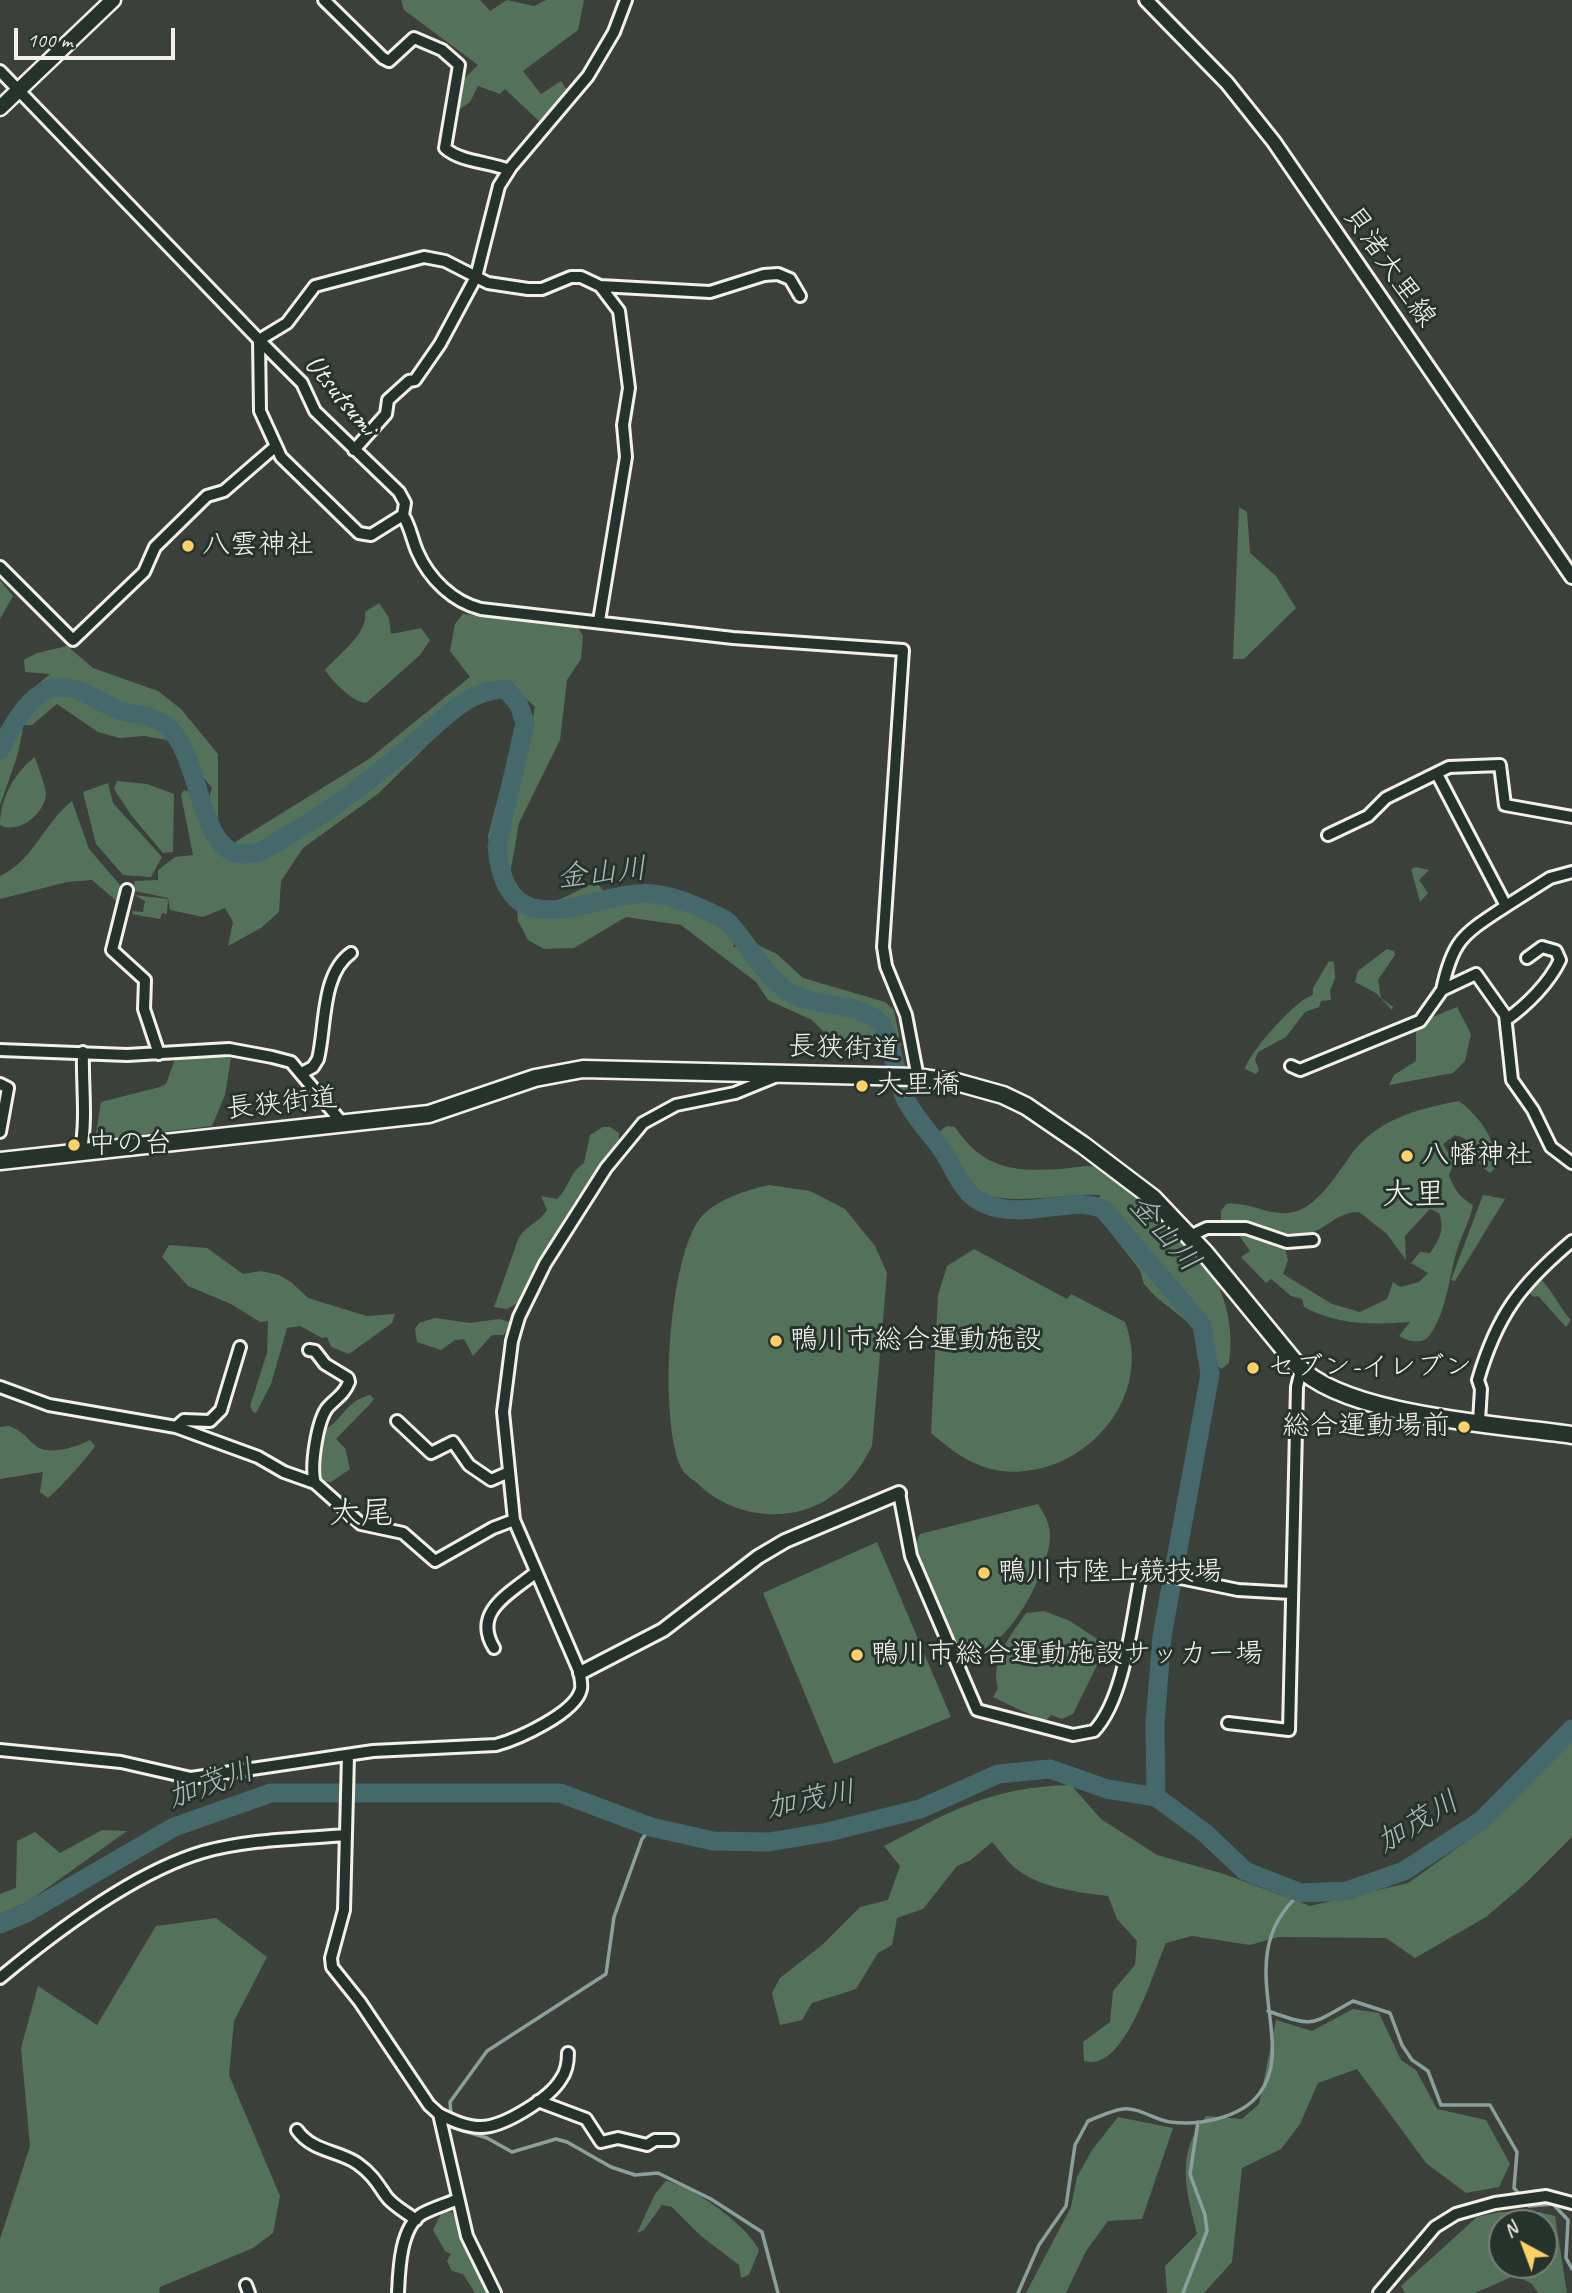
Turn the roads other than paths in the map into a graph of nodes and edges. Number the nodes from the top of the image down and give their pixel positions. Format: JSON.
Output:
{"nodes":[{"id":1,"x":113,"y":0,"type":"edge"},
{"id":2,"x":324,"y":0,"type":"edge"},
{"id":3,"x":626,"y":0,"type":"edge"},
{"id":4,"x":1146,"y":0,"type":"edge"},
{"id":5,"x":0,"y":71,"type":"edge"},
{"id":6,"x":19,"y":91,"type":"junction"},
{"id":7,"x":0,"y":108,"type":"edge"},
{"id":8,"x":509,"y":170,"type":"junction"},
{"id":9,"x":476,"y":277,"type":"junction"},
{"id":10,"x":600,"y":286,"type":"junction"},
{"id":11,"x":800,"y":296,"type":"dead end"},
{"id":12,"x":259,"y":340,"type":"junction"},
{"id":13,"x":276,"y":446,"type":"junction"},
{"id":14,"x":354,"y":450,"type":"junction"},
{"id":15,"x":403,"y":515,"type":"junction"},
{"id":16,"x":0,"y":567,"type":"edge"},
{"id":17,"x":1572,"y":577,"type":"edge"},
{"id":18,"x":599,"y":621,"type":"junction"},
{"id":19,"x":1437,"y":774,"type":"junction"},
{"id":20,"x":1572,"y":817,"type":"edge"},
{"id":21,"x":1328,"y":835,"type":"dead end"},
{"id":22,"x":1572,"y":872,"type":"edge"},
{"id":23,"x":127,"y":890,"type":"dead end"},
{"id":24,"x":1506,"y":906,"type":"junction"},
{"id":25,"x":351,"y":953,"type":"dead end"},
{"id":26,"x":1527,"y":958,"type":"dead end"},
{"id":27,"x":1442,"y":990,"type":"junction"},
{"id":28,"x":1506,"y":1020,"type":"junction"},
{"id":29,"x":2,"y":1051,"type":"edge"},
{"id":30,"x":83,"y":1052,"type":"junction"},
{"id":31,"x":159,"y":1054,"type":"junction"},
{"id":32,"x":0,"y":1065,"type":"edge"},
{"id":33,"x":1291,"y":1066,"type":"dead end"},
{"id":34,"x":302,"y":1073,"type":"junction"},
{"id":35,"x":781,"y":1073,"type":"junction"},
{"id":36,"x":916,"y":1077,"type":"junction"},
{"id":37,"x":0,"y":1084,"type":"edge"},
{"id":38,"x":344,"y":1125,"type":"junction"},
{"id":39,"x":0,"y":1132,"type":"edge"},
{"id":40,"x":81,"y":1150,"type":"junction"},
{"id":41,"x":0,"y":1161,"type":"edge"},
{"id":42,"x":1572,"y":1163,"type":"edge"},
{"id":43,"x":1190,"y":1236,"type":"junction"},
{"id":44,"x":1313,"y":1240,"type":"dead end"},
{"id":45,"x":1572,"y":1241,"type":"edge"},
{"id":46,"x":240,"y":1347,"type":"dead end"},
{"id":47,"x":309,"y":1350,"type":"dead end"},
{"id":48,"x":1301,"y":1370,"type":"junction"},
{"id":49,"x":0,"y":1387,"type":"edge"},
{"id":50,"x":397,"y":1421,"type":"dead end"},
{"id":51,"x":1479,"y":1421,"type":"junction"},
{"id":52,"x":176,"y":1427,"type":"junction"},
{"id":53,"x":1572,"y":1435,"type":"edge"},
{"id":54,"x":509,"y":1472,"type":"junction"},
{"id":55,"x":315,"y":1483,"type":"junction"},
{"id":56,"x":899,"y":1493,"type":"joint"},
{"id":57,"x":514,"y":1520,"type":"junction"},
{"id":58,"x":535,"y":1573,"type":"junction"},
{"id":59,"x":1291,"y":1593,"type":"junction"},
{"id":60,"x":494,"y":1648,"type":"dead end"},
{"id":61,"x":580,"y":1673,"type":"junction"},
{"id":62,"x":1228,"y":1723,"type":"dead end"},
{"id":63,"x":0,"y":1750,"type":"edge"},
{"id":64,"x":348,"y":1756,"type":"junction"},
{"id":65,"x":346,"y":1835,"type":"junction"},
{"id":66,"x":0,"y":1978,"type":"edge"},
{"id":67,"x":568,"y":2053,"type":"dead end"},
{"id":68,"x":538,"y":2101,"type":"junction"},
{"id":69,"x":439,"y":2115,"type":"junction"},
{"id":70,"x":297,"y":2130,"type":"dead end"},
{"id":71,"x":672,"y":2140,"type":"dead end"},
{"id":72,"x":458,"y":2199,"type":"junction"},
{"id":73,"x":1572,"y":2203,"type":"edge"},
{"id":74,"x":416,"y":2220,"type":"junction"},
{"id":75,"x":1385,"y":2291,"type":"edge"},
{"id":76,"x":398,"y":2293,"type":"edge"},
{"id":77,"x":495,"y":2293,"type":"edge"}],
"edges":[{"from":1,"to":6,"type":"main road"},
{"from":2,"to":8,"type":"street"},
{"from":3,"to":8,"type":"street"},
{"from":4,"to":17,"type":"street","name":"貝渚大里線"},
{"from":5,"to":6,"type":"street","name":"Utsutsumi"},
{"from":6,"to":7,"type":"main road"},
{"from":6,"to":12,"type":"street","name":"Utsutsumi"},
{"from":8,"to":9,"type":"street"},
{"from":9,"to":10,"type":"street"},
{"from":9,"to":12,"type":"street"},
{"from":9,"to":14,"type":"street"},
{"from":10,"to":11,"type":"street"},
{"from":10,"to":18,"type":"street"},
{"from":12,"to":13,"type":"street"},
{"from":12,"to":14,"type":"street","name":"Utsutsumi"},
{"from":13,"to":15,"type":"street"},
{"from":13,"to":16,"type":"street"},
{"from":14,"to":15,"type":"street","name":"Utsutsumi"},
{"from":15,"to":18,"type":"street","name":"Utsutsumi"},
{"from":18,"to":36,"type":"street","name":"Utsutsumi"},
{"from":19,"to":20,"type":"street"},
{"from":19,"to":21,"type":"street"},
{"from":19,"to":24,"type":"street"},
{"from":22,"to":24,"type":"street"},
{"from":23,"to":31,"type":"street"},
{"from":24,"to":27,"type":"street"},
{"from":25,"to":34,"type":"street"},
{"from":26,"to":28,"type":"street"},
{"from":27,"to":28,"type":"street"},
{"from":27,"to":33,"type":"street"},
{"from":28,"to":42,"type":"street"},
{"from":29,"to":30,"type":"street"},
{"from":29,"to":32,"type":"street"},
{"from":30,"to":31,"type":"street"},
{"from":30,"to":40,"type":"street"},
{"from":31,"to":34,"type":"street"},
{"from":34,"to":38,"type":"street"},
{"from":35,"to":36,"type":"main road","name":"長狭街道"},
{"from":35,"to":38,"type":"main road","name":"長狭街道"},
{"from":35,"to":54,"type":"street"},
{"from":36,"to":43,"type":"main road","name":"長狭街道"},
{"from":37,"to":39,"type":"street"},
{"from":38,"to":40,"type":"main road","name":"長狭街道"},
{"from":40,"to":41,"type":"main road","name":"長狭街道"},
{"from":43,"to":44,"type":"street"},
{"from":43,"to":48,"type":"main road","name":"長狭街道"},
{"from":45,"to":51,"type":"street"},
{"from":46,"to":52,"type":"street"},
{"from":47,"to":55,"type":"street"},
{"from":48,"to":51,"type":"main road","name":"長狭街道"},
{"from":48,"to":59,"type":"street"},
{"from":49,"to":52,"type":"street"},
{"from":50,"to":54,"type":"street"},
{"from":51,"to":53,"type":"main road","name":"長狭街道"},
{"from":52,"to":55,"type":"street"},
{"from":54,"to":57,"type":"street"},
{"from":55,"to":57,"type":"street"},
{"from":56,"to":59,"type":"street"},
{"from":56,"to":61,"type":"street"},
{"from":57,"to":58,"type":"street"},
{"from":58,"to":60,"type":"street"},
{"from":58,"to":61,"type":"street"},
{"from":59,"to":62,"type":"street"},
{"from":61,"to":64,"type":"street"},
{"from":63,"to":64,"type":"street"},
{"from":64,"to":65,"type":"street"},
{"from":65,"to":66,"type":"street"},
{"from":65,"to":69,"type":"street"},
{"from":67,"to":68,"type":"street"},
{"from":68,"to":69,"type":"street"},
{"from":68,"to":71,"type":"street"},
{"from":69,"to":72,"type":"street"},
{"from":70,"to":74,"type":"street"},
{"from":72,"to":74,"type":"street"},
{"from":72,"to":77,"type":"street"},
{"from":73,"to":75,"type":"street"},
{"from":74,"to":76,"type":"street"}]}
